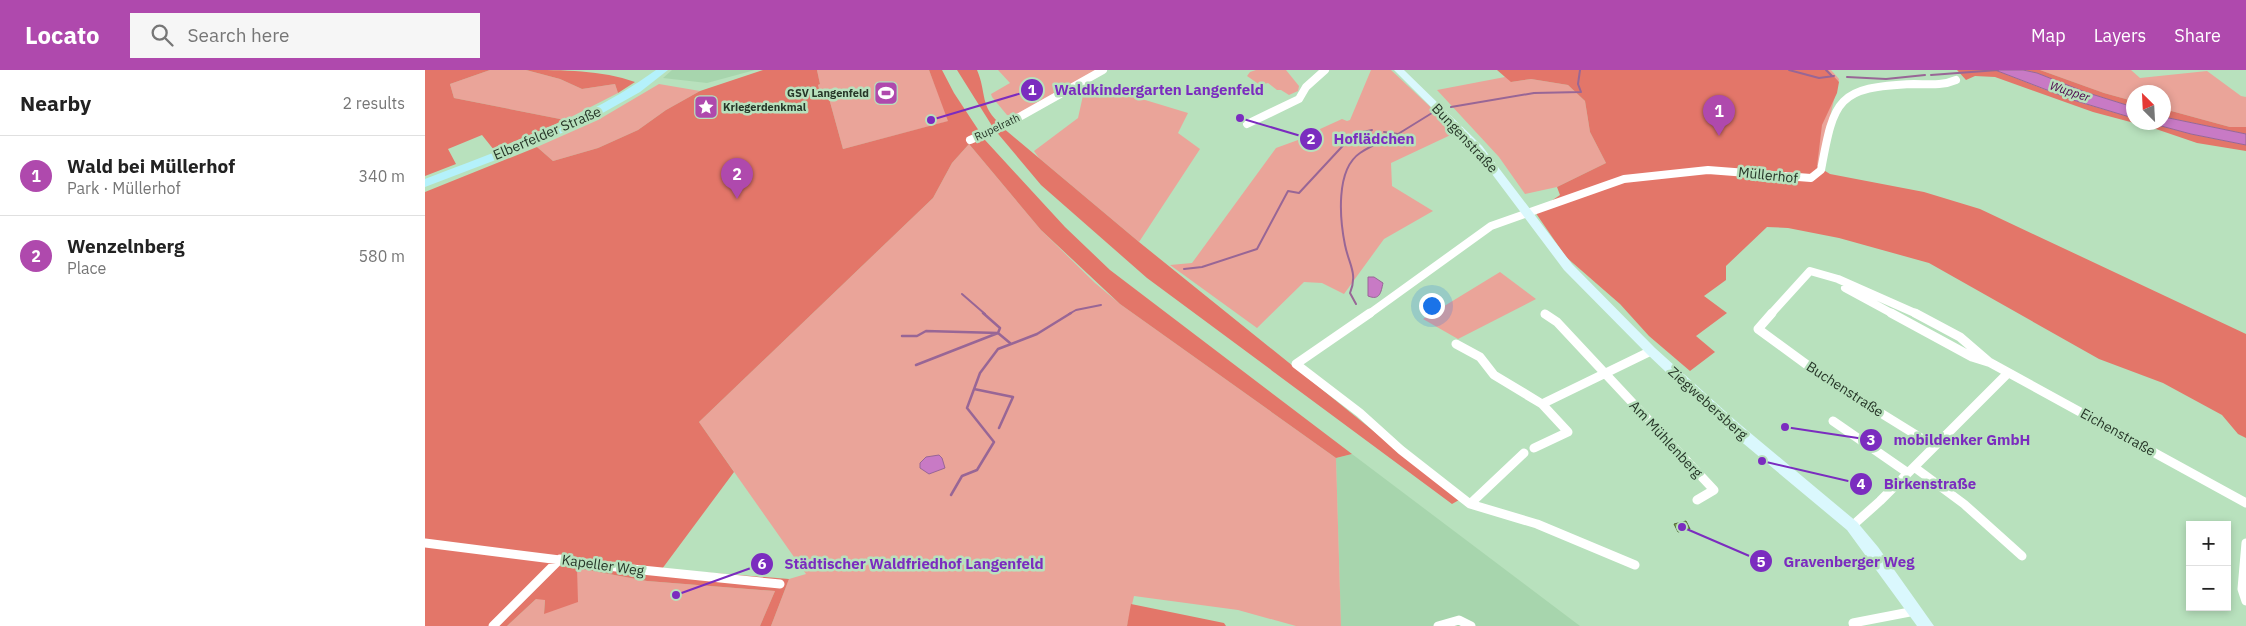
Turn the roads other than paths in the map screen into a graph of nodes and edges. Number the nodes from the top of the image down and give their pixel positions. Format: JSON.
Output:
{"nodes":[{"id":1,"x":663,"y":70,"type":"edge"},
{"id":2,"x":1103,"y":70,"type":"edge"},
{"id":3,"x":1325,"y":70,"type":"edge"},
{"id":4,"x":1399,"y":70,"type":"edge"},
{"id":5,"x":1957,"y":80,"type":"dead end"},
{"id":6,"x":1247,"y":124,"type":"dead end"},
{"id":7,"x":970,"y":140,"type":"dead end"},
{"id":8,"x":425,"y":183,"type":"edge"},
{"id":9,"x":1526,"y":212,"type":"junction"},
{"id":10,"x":1824,"y":274,"type":"junction"},
{"id":11,"x":1545,"y":314,"type":"dead end"},
{"id":12,"x":1758,"y":329,"type":"joint"},
{"id":13,"x":1456,"y":344,"type":"dead end"},
{"id":14,"x":1651,"y":351,"type":"junction"},
{"id":15,"x":1989,"y":362,"type":"junction"},
{"id":16,"x":2008,"y":373,"type":"junction"},
{"id":17,"x":1605,"y":374,"type":"junction"},
{"id":18,"x":1542,"y":404,"type":"junction"},
{"id":19,"x":1833,"y":421,"type":"dead end"},
{"id":20,"x":1934,"y":446,"type":"junction"},
{"id":21,"x":1911,"y":470,"type":"junction"},
{"id":22,"x":1697,"y":500,"type":"dead end"},
{"id":23,"x":2246,"y":503,"type":"edge"},
{"id":24,"x":1469,"y":504,"type":"junction"},
{"id":25,"x":1852,"y":526,"type":"junction"},
{"id":26,"x":425,"y":543,"type":"edge"},
{"id":27,"x":2246,"y":543,"type":"edge"},
{"id":28,"x":2022,"y":556,"type":"dead end"},
{"id":29,"x":560,"y":558,"type":"junction"},
{"id":30,"x":1635,"y":565,"type":"dead end"},
{"id":31,"x":780,"y":584,"type":"dead end"},
{"id":32,"x":2246,"y":601,"type":"edge"},
{"id":33,"x":1915,"y":611,"type":"junction"},
{"id":34,"x":493,"y":626,"type":"edge"},
{"id":35,"x":1438,"y":626,"type":"edge"},
{"id":36,"x":1471,"y":626,"type":"edge"},
{"id":37,"x":1854,"y":626,"type":"edge"},
{"id":38,"x":1926,"y":626,"type":"edge"}],
"edges":[{"from":1,"to":8,"type":"main road","name":"Elberfelder Straße"},
{"from":2,"to":7,"type":"street","name":"Rupelrath"},
{"from":3,"to":6,"type":"street"},
{"from":4,"to":9,"type":"main road","name":"Bungenstraße"},
{"from":5,"to":9,"type":"street","name":"Müllerhof"},
{"from":9,"to":14,"type":"main road","name":"Ziegwebersberg"},
{"from":9,"to":24,"type":"street"},
{"from":10,"to":12,"type":"street","name":"Eichenstraße"},
{"from":10,"to":15,"type":"street","name":"Eichenstraße"},
{"from":10,"to":15,"type":"street","name":"Eichenstraße"},
{"from":11,"to":17,"type":"street"},
{"from":12,"to":20,"type":"street","name":"Buchenstraße"},
{"from":13,"to":18,"type":"street"},
{"from":14,"to":17,"type":"street"},
{"from":14,"to":25,"type":"main road","name":"Ziegwebersberg"},
{"from":15,"to":16,"type":"street","name":"Eichenstraße"},
{"from":16,"to":20,"type":"street"},
{"from":16,"to":23,"type":"street","name":"Eichenstraße"},
{"from":17,"to":18,"type":"street"},
{"from":17,"to":22,"type":"street","name":"Am Mühlenberg"},
{"from":18,"to":24,"type":"street"},
{"from":19,"to":21,"type":"street"},
{"from":20,"to":21,"type":"street"},
{"from":21,"to":25,"type":"street"},
{"from":21,"to":28,"type":"street"},
{"from":24,"to":30,"type":"street"},
{"from":25,"to":33,"type":"main road","name":"Ziegwebersberg"},
{"from":26,"to":29,"type":"street","name":"Kapeller Weg"},
{"from":27,"to":32,"type":"street"},
{"from":29,"to":31,"type":"street","name":"Kapeller Weg"},
{"from":29,"to":34,"type":"street"},
{"from":33,"to":37,"type":"street"},
{"from":33,"to":38,"type":"main road","name":"Ziegwebersberg"},
{"from":35,"to":36,"type":"street"}]}
